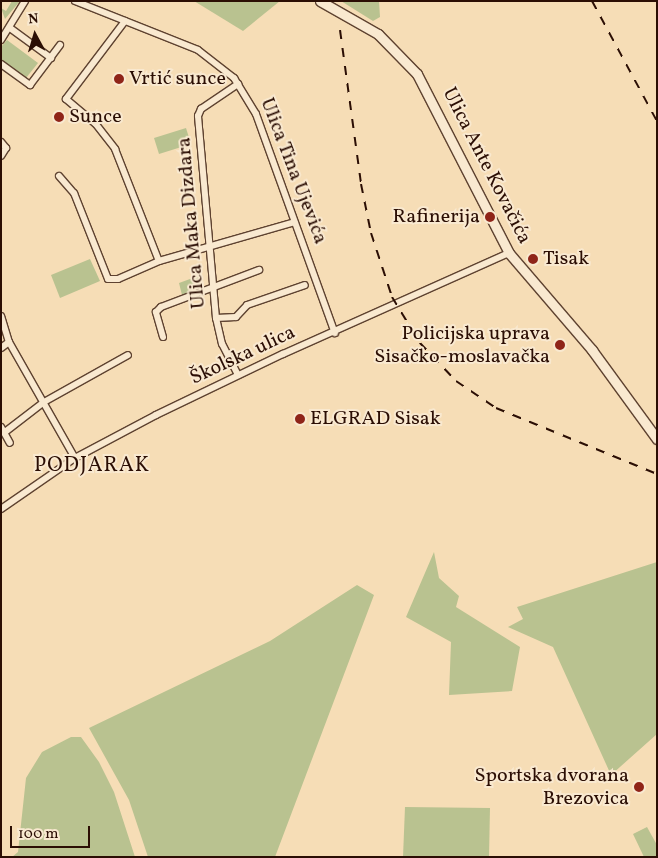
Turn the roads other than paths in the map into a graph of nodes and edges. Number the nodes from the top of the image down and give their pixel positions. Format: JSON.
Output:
{"nodes":[{"id":1,"x":25,"y":1,"type":"edge"},
{"id":2,"x":75,"y":1,"type":"edge"},
{"id":3,"x":320,"y":1,"type":"edge"},
{"id":4,"x":125,"y":21,"type":"junction"},
{"id":5,"x":10,"y":28,"type":"junction"},
{"id":6,"x":1,"y":40,"type":"edge"},
{"id":7,"x":60,"y":45,"type":"dead end"},
{"id":8,"x":51,"y":58,"type":"junction"},
{"id":9,"x":1,"y":64,"type":"edge"},
{"id":10,"x":238,"y":84,"type":"junction"},
{"id":11,"x":1,"y":142,"type":"edge"},
{"id":12,"x":1,"y":156,"type":"edge"},
{"id":13,"x":59,"y":176,"type":"dead end"},
{"id":14,"x":295,"y":222,"type":"junction"},
{"id":15,"x":210,"y":246,"type":"junction"},
{"id":16,"x":509,"y":253,"type":"junction"},
{"id":17,"x":159,"y":261,"type":"junction"},
{"id":18,"x":259,"y":270,"type":"dead end"},
{"id":19,"x":305,"y":285,"type":"dead end"},
{"id":20,"x":213,"y":287,"type":"junction"},
{"id":21,"x":1,"y":316,"type":"edge"},
{"id":22,"x":216,"y":318,"type":"junction"},
{"id":23,"x":335,"y":333,"type":"junction"},
{"id":24,"x":163,"y":337,"type":"dead end"},
{"id":25,"x":9,"y":342,"type":"junction"},
{"id":26,"x":1,"y":348,"type":"edge"},
{"id":27,"x":128,"y":355,"type":"dead end"},
{"id":28,"x":238,"y":375,"type":"junction"},
{"id":29,"x":44,"y":402,"type":"junction"},
{"id":30,"x":3,"y":430,"type":"edge"},
{"id":31,"x":657,"y":439,"type":"edge"},
{"id":32,"x":10,"y":443,"type":"dead end"},
{"id":33,"x":75,"y":458,"type":"junction"},
{"id":34,"x":1,"y":508,"type":"edge"}],
"edges":[{"from":1,"to":5,"type":"street"},
{"from":2,"to":4,"type":"street","name":"Ulica Tina Ujevića"},
{"from":3,"to":16,"type":"main road","name":"Ulica Ante Kovačića"},
{"from":4,"to":10,"type":"street","name":"Ulica Tina Ujevića"},
{"from":4,"to":17,"type":"street"},
{"from":5,"to":6,"type":"street"},
{"from":5,"to":8,"type":"street"},
{"from":7,"to":8,"type":"street"},
{"from":8,"to":9,"type":"street"},
{"from":10,"to":14,"type":"street","name":"Ulica Tina Ujevića"},
{"from":10,"to":15,"type":"street","name":"Ulica Maka Dizdara"},
{"from":11,"to":12,"type":"street"},
{"from":13,"to":17,"type":"street"},
{"from":14,"to":15,"type":"street"},
{"from":14,"to":23,"type":"street","name":"Ulica Tina Ujevića"},
{"from":15,"to":17,"type":"street"},
{"from":15,"to":20,"type":"street","name":"Ulica Maka Dizdara"},
{"from":16,"to":23,"type":"street","name":"Školska ulica"},
{"from":16,"to":31,"type":"main road","name":"Ulica Ante Kovačića"},
{"from":18,"to":20,"type":"street"},
{"from":19,"to":22,"type":"street"},
{"from":20,"to":22,"type":"street","name":"Ulica Maka Dizdara"},
{"from":20,"to":24,"type":"street"},
{"from":21,"to":25,"type":"street"},
{"from":22,"to":28,"type":"street","name":"Ulica Maka Dizdara"},
{"from":23,"to":28,"type":"street","name":"Školska ulica"},
{"from":25,"to":26,"type":"street"},
{"from":25,"to":29,"type":"street"},
{"from":27,"to":29,"type":"street"},
{"from":28,"to":33,"type":"street","name":"Školska ulica"},
{"from":29,"to":30,"type":"street"},
{"from":29,"to":33,"type":"street"},
{"from":30,"to":32,"type":"street"},
{"from":33,"to":34,"type":"street","name":"Školska ulica"}]}
